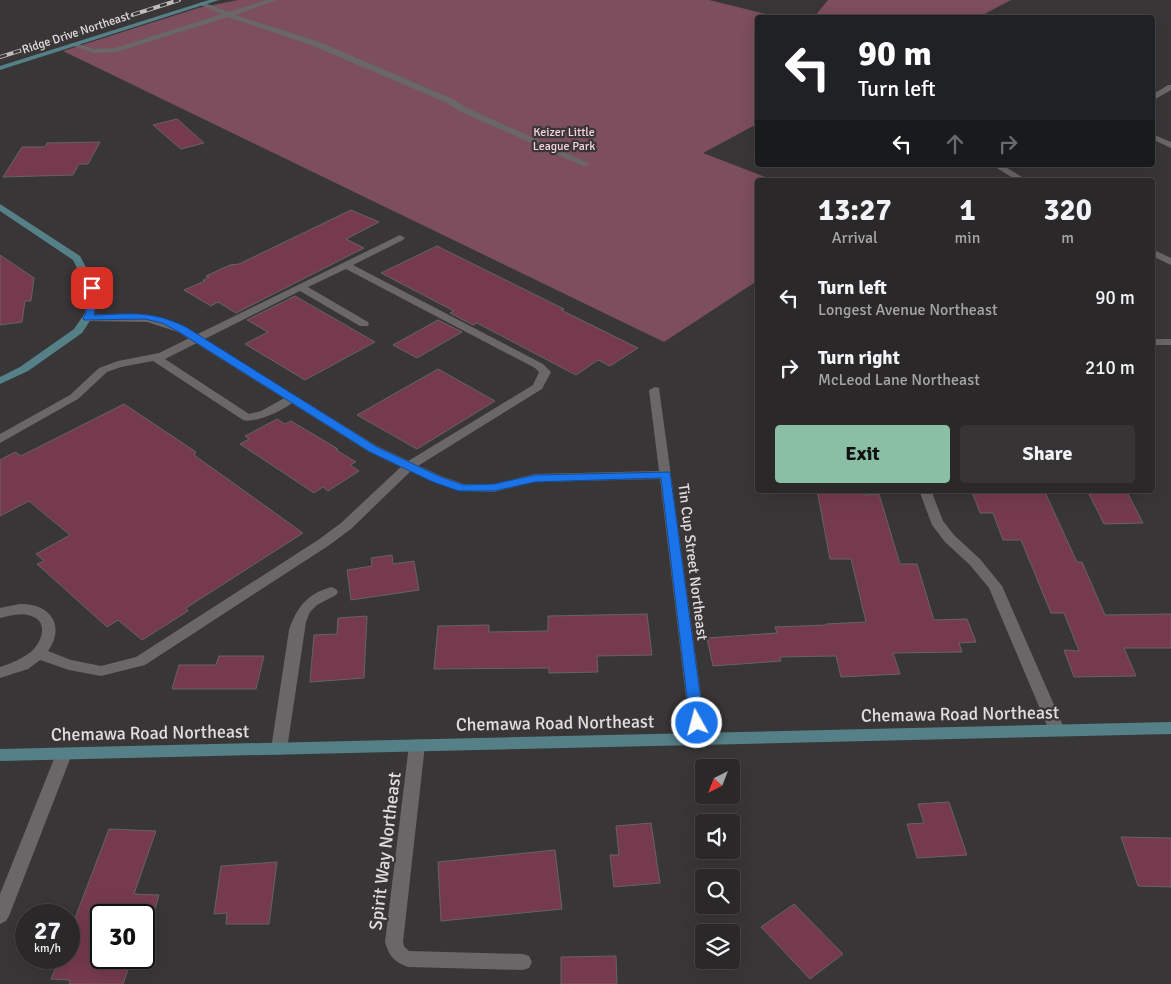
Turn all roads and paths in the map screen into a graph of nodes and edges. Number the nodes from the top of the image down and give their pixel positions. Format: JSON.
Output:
{"nodes":[{"id":1,"x":216,"y":0,"type":"edge"},
{"id":2,"x":274,"y":0,"type":"edge"},
{"id":3,"x":202,"y":4,"type":"junction"},
{"id":4,"x":229,"y":15,"type":"junction"},
{"id":5,"x":75,"y":45,"type":"junction"},
{"id":6,"x":0,"y":68,"type":"edge"},
{"id":7,"x":1171,"y":87,"type":"edge"},
{"id":8,"x":1155,"y":97,"type":"edge"},
{"id":9,"x":1155,"y":137,"type":"edge"},
{"id":10,"x":1171,"y":145,"type":"edge"},
{"id":11,"x":586,"y":164,"type":"dead end"},
{"id":12,"x":1000,"y":167,"type":"edge"},
{"id":13,"x":1019,"y":178,"type":"edge"},
{"id":14,"x":0,"y":207,"type":"edge"},
{"id":15,"x":400,"y":238,"type":"dead end"},
{"id":16,"x":1155,"y":254,"type":"edge"},
{"id":17,"x":1171,"y":262,"type":"edge"},
{"id":18,"x":346,"y":264,"type":"junction"},
{"id":19,"x":300,"y":287,"type":"junction"},
{"id":20,"x":88,"y":318,"type":"junction"},
{"id":21,"x":364,"y":324,"type":"dead end"},
{"id":22,"x":197,"y":338,"type":"junction"},
{"id":23,"x":1155,"y":342,"type":"edge"},
{"id":24,"x":1171,"y":342,"type":"edge"},
{"id":25,"x":155,"y":357,"type":"junction"},
{"id":26,"x":0,"y":381,"type":"edge"},
{"id":27,"x":655,"y":390,"type":"dead end"},
{"id":28,"x":292,"y":398,"type":"junction"},
{"id":29,"x":0,"y":439,"type":"edge"},
{"id":30,"x":409,"y":466,"type":"junction"},
{"id":31,"x":666,"y":474,"type":"junction"},
{"id":32,"x":926,"y":493,"type":"edge"},
{"id":33,"x":331,"y":592,"type":"dead end"},
{"id":34,"x":0,"y":612,"type":"edge"},
{"id":35,"x":40,"y":654,"type":"junction"},
{"id":36,"x":0,"y":672,"type":"edge"},
{"id":37,"x":1171,"y":728,"type":"edge"},
{"id":38,"x":1057,"y":730,"type":"junction"},
{"id":39,"x":699,"y":739,"type":"junction"},
{"id":40,"x":417,"y":745,"type":"junction"},
{"id":41,"x":279,"y":749,"type":"junction"},
{"id":42,"x":64,"y":754,"type":"junction"},
{"id":43,"x":0,"y":755,"type":"edge"},
{"id":44,"x":0,"y":916,"type":"edge"},
{"id":45,"x":523,"y":962,"type":"dead end"}],
"edges":[{"from":1,"to":3,"type":"main road","name":"Ridge Drive Northeast"},
{"from":2,"to":4,"type":"street"},
{"from":3,"to":4,"type":"street"},
{"from":3,"to":5,"type":"main road","name":"Ridge Drive Northeast"},
{"from":4,"to":5,"type":"street"},
{"from":4,"to":11,"type":"street"},
{"from":5,"to":6,"type":"main road","name":"Ridge Drive Northeast"},
{"from":7,"to":8,"type":"street"},
{"from":9,"to":10,"type":"street"},
{"from":12,"to":13,"type":"street"},
{"from":14,"to":20,"type":"main road"},
{"from":15,"to":18,"type":"street"},
{"from":16,"to":17,"type":"street"},
{"from":18,"to":19,"type":"street"},
{"from":18,"to":30,"type":"street"},
{"from":19,"to":21,"type":"street"},
{"from":19,"to":22,"type":"street"},
{"from":20,"to":22,"type":"street"},
{"from":20,"to":26,"type":"main road"},
{"from":22,"to":25,"type":"street"},
{"from":22,"to":28,"type":"street"},
{"from":23,"to":24,"type":"street"},
{"from":25,"to":28,"type":"street"},
{"from":25,"to":29,"type":"street"},
{"from":27,"to":31,"type":"street","name":"Tin Cup Street Northeast"},
{"from":28,"to":30,"type":"street"},
{"from":30,"to":31,"type":"street"},
{"from":30,"to":35,"type":"street"},
{"from":31,"to":39,"type":"street","name":"Tin Cup Street Northeast"},
{"from":32,"to":38,"type":"street"},
{"from":33,"to":41,"type":"street"},
{"from":34,"to":35,"type":"street"},
{"from":35,"to":36,"type":"street"},
{"from":37,"to":38,"type":"main road","name":"Chemawa Road Northeast"},
{"from":38,"to":39,"type":"main road","name":"Chemawa Road Northeast"},
{"from":39,"to":40,"type":"main road","name":"Chemawa Road Northeast"},
{"from":40,"to":41,"type":"main road","name":"Chemawa Road Northeast"},
{"from":40,"to":45,"type":"street","name":"Spirit Way Northeast"},
{"from":41,"to":42,"type":"main road","name":"Chemawa Road Northeast"},
{"from":42,"to":43,"type":"main road","name":"Chemawa Road Northeast"},
{"from":42,"to":44,"type":"street"}]}
